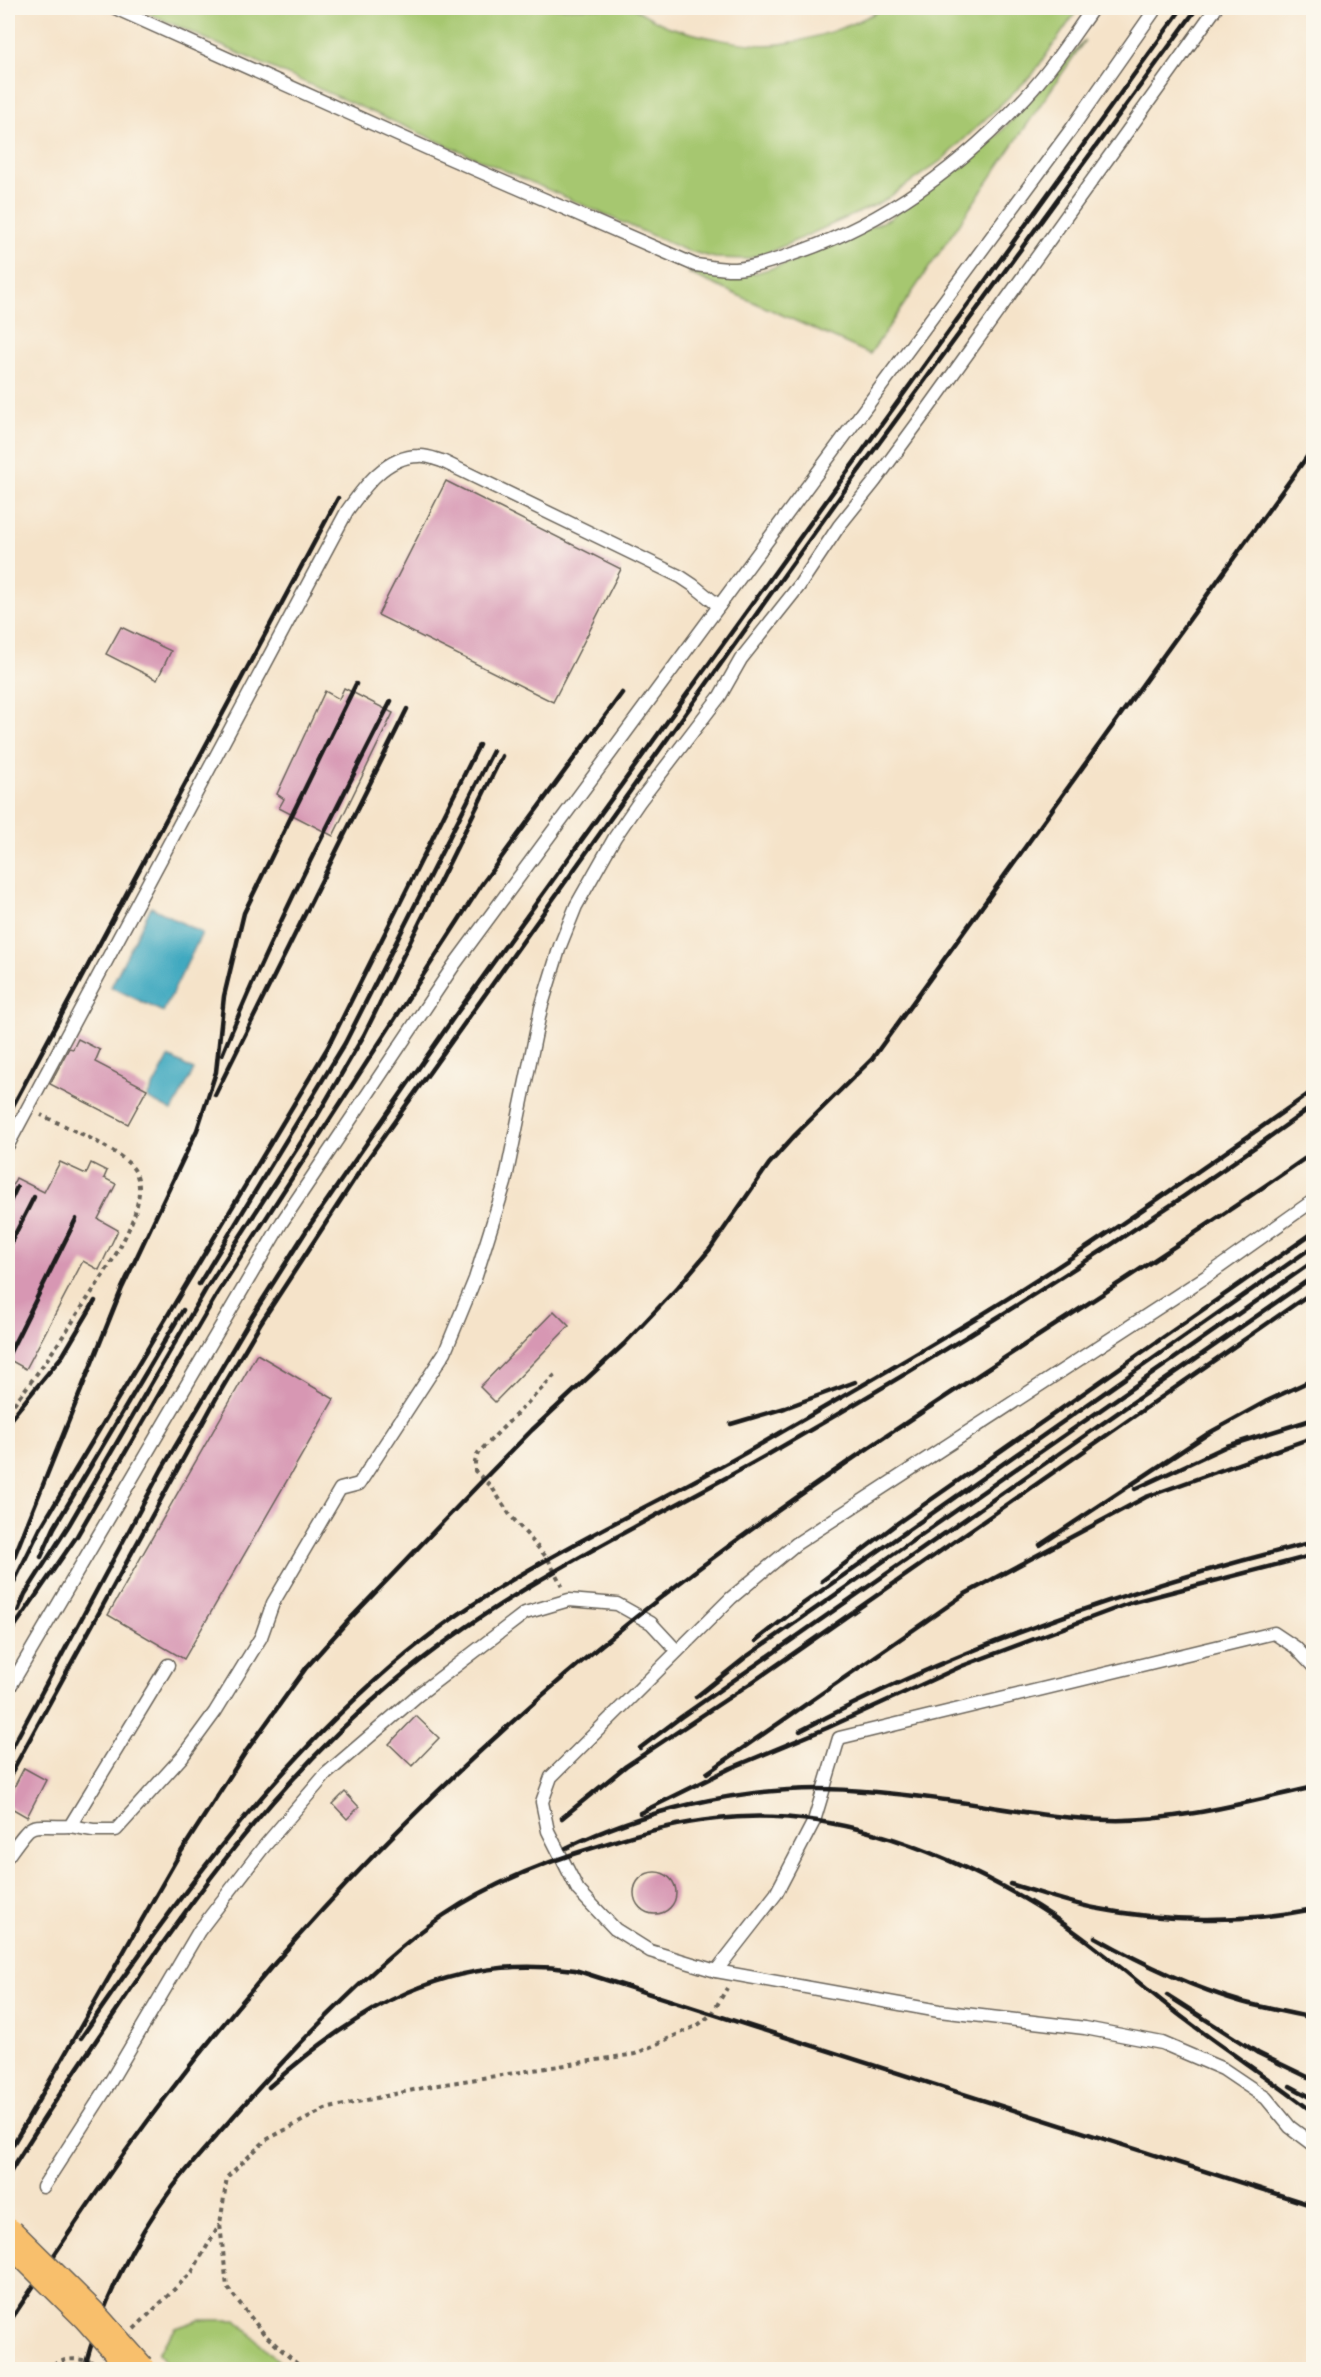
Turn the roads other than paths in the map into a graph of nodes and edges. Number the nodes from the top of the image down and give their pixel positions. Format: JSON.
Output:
{"nodes":[{"id":1,"x":116,"y":8,"type":"edge"},
{"id":2,"x":1093,"y":8,"type":"edge"},
{"id":3,"x":1156,"y":8,"type":"edge"},
{"id":4,"x":1216,"y":8,"type":"edge"},
{"id":5,"x":719,"y":606,"type":"junction"},
{"id":6,"x":8,"y":1144,"type":"edge"},
{"id":7,"x":1314,"y":1200,"type":"edge"},
{"id":8,"x":676,"y":1651,"type":"junction"},
{"id":9,"x":168,"y":1665,"type":"dead end"},
{"id":10,"x":1314,"y":1667,"type":"edge"},
{"id":11,"x":8,"y":1690,"type":"edge"},
{"id":12,"x":70,"y":1826,"type":"junction"},
{"id":13,"x":8,"y":1856,"type":"edge"},
{"id":14,"x":716,"y":1971,"type":"junction"},
{"id":15,"x":1314,"y":2145,"type":"edge"},
{"id":16,"x":43,"y":2187,"type":"dead end"},
{"id":17,"x":8,"y":2235,"type":"edge"},
{"id":18,"x":138,"y":2370,"type":"edge"}],
"edges":[{"from":1,"to":2,"type":"lane"},
{"from":3,"to":5,"type":"lane"},
{"from":4,"to":12,"type":"lane"},
{"from":5,"to":6,"type":"lane"},
{"from":5,"to":11,"type":"lane"},
{"from":7,"to":8,"type":"lane"},
{"from":8,"to":14,"type":"lane"},
{"from":8,"to":16,"type":"lane"},
{"from":9,"to":12,"type":"lane"},
{"from":10,"to":14,"type":"lane"},
{"from":12,"to":13,"type":"lane"},
{"from":14,"to":15,"type":"lane"},
{"from":17,"to":18,"type":"main road","bridge":true}]}
